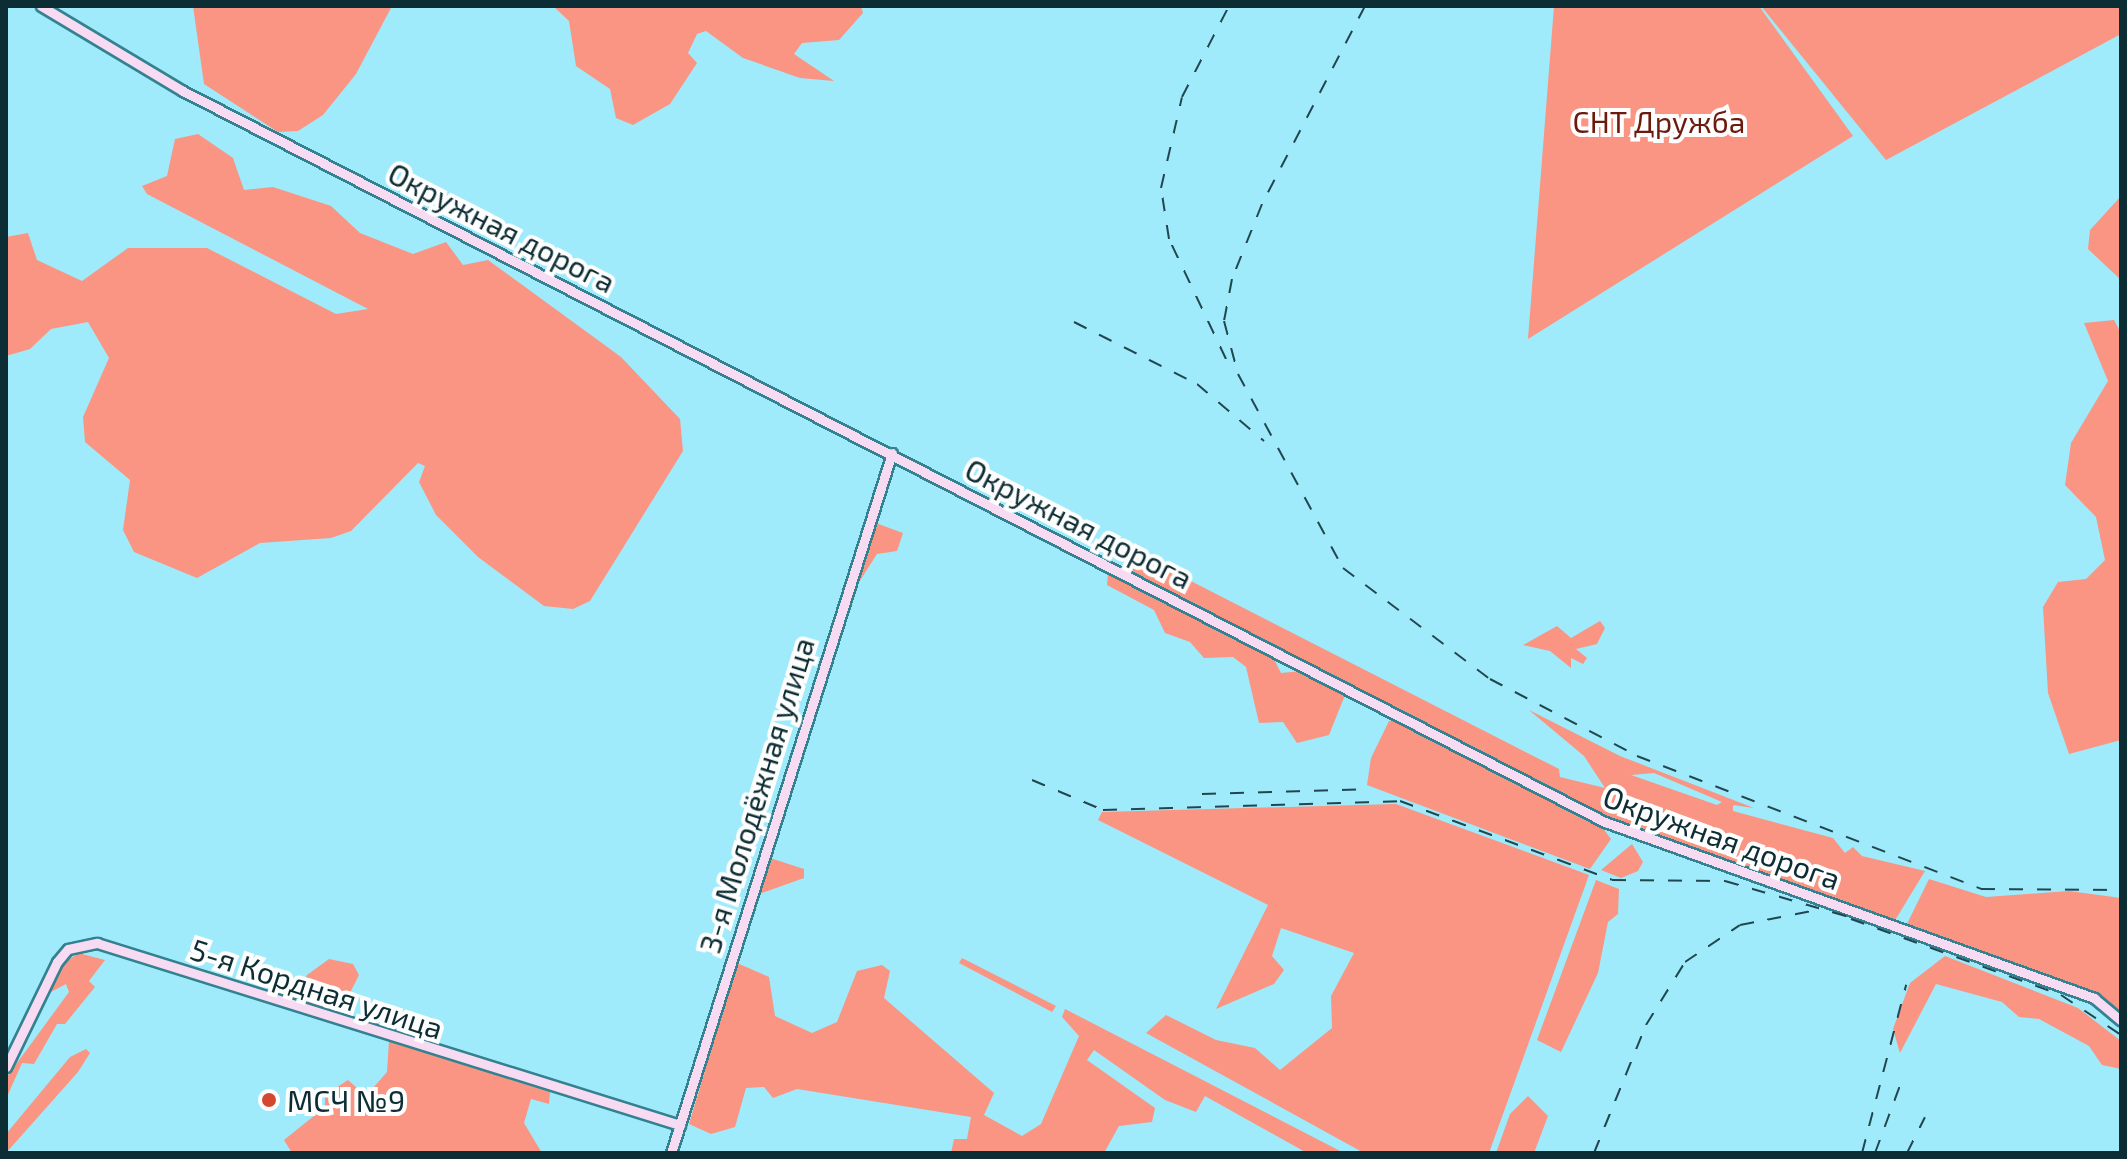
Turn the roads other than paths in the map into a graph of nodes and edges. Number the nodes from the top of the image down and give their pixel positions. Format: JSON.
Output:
{"nodes":[{"id":1,"x":41,"y":6,"type":"edge"},
{"id":2,"x":892,"y":453,"type":"junction"},
{"id":3,"x":2121,"y":1021,"type":"edge"},
{"id":4,"x":6,"y":1067,"type":"edge"},
{"id":5,"x":680,"y":1125,"type":"junction"},
{"id":6,"x":671,"y":1153,"type":"edge"}],
"edges":[{"from":1,"to":2,"type":"main road","name":"Окружная дорога"},
{"from":2,"to":3,"type":"main road","name":"Окружная дорога"},
{"from":2,"to":5,"type":"main road","name":"3-я Молодёжная улица"},
{"from":4,"to":5,"type":"main road","name":"5-я Кордная улица"},
{"from":5,"to":6,"type":"main road","name":"3-я Молодёжная улица"}]}
